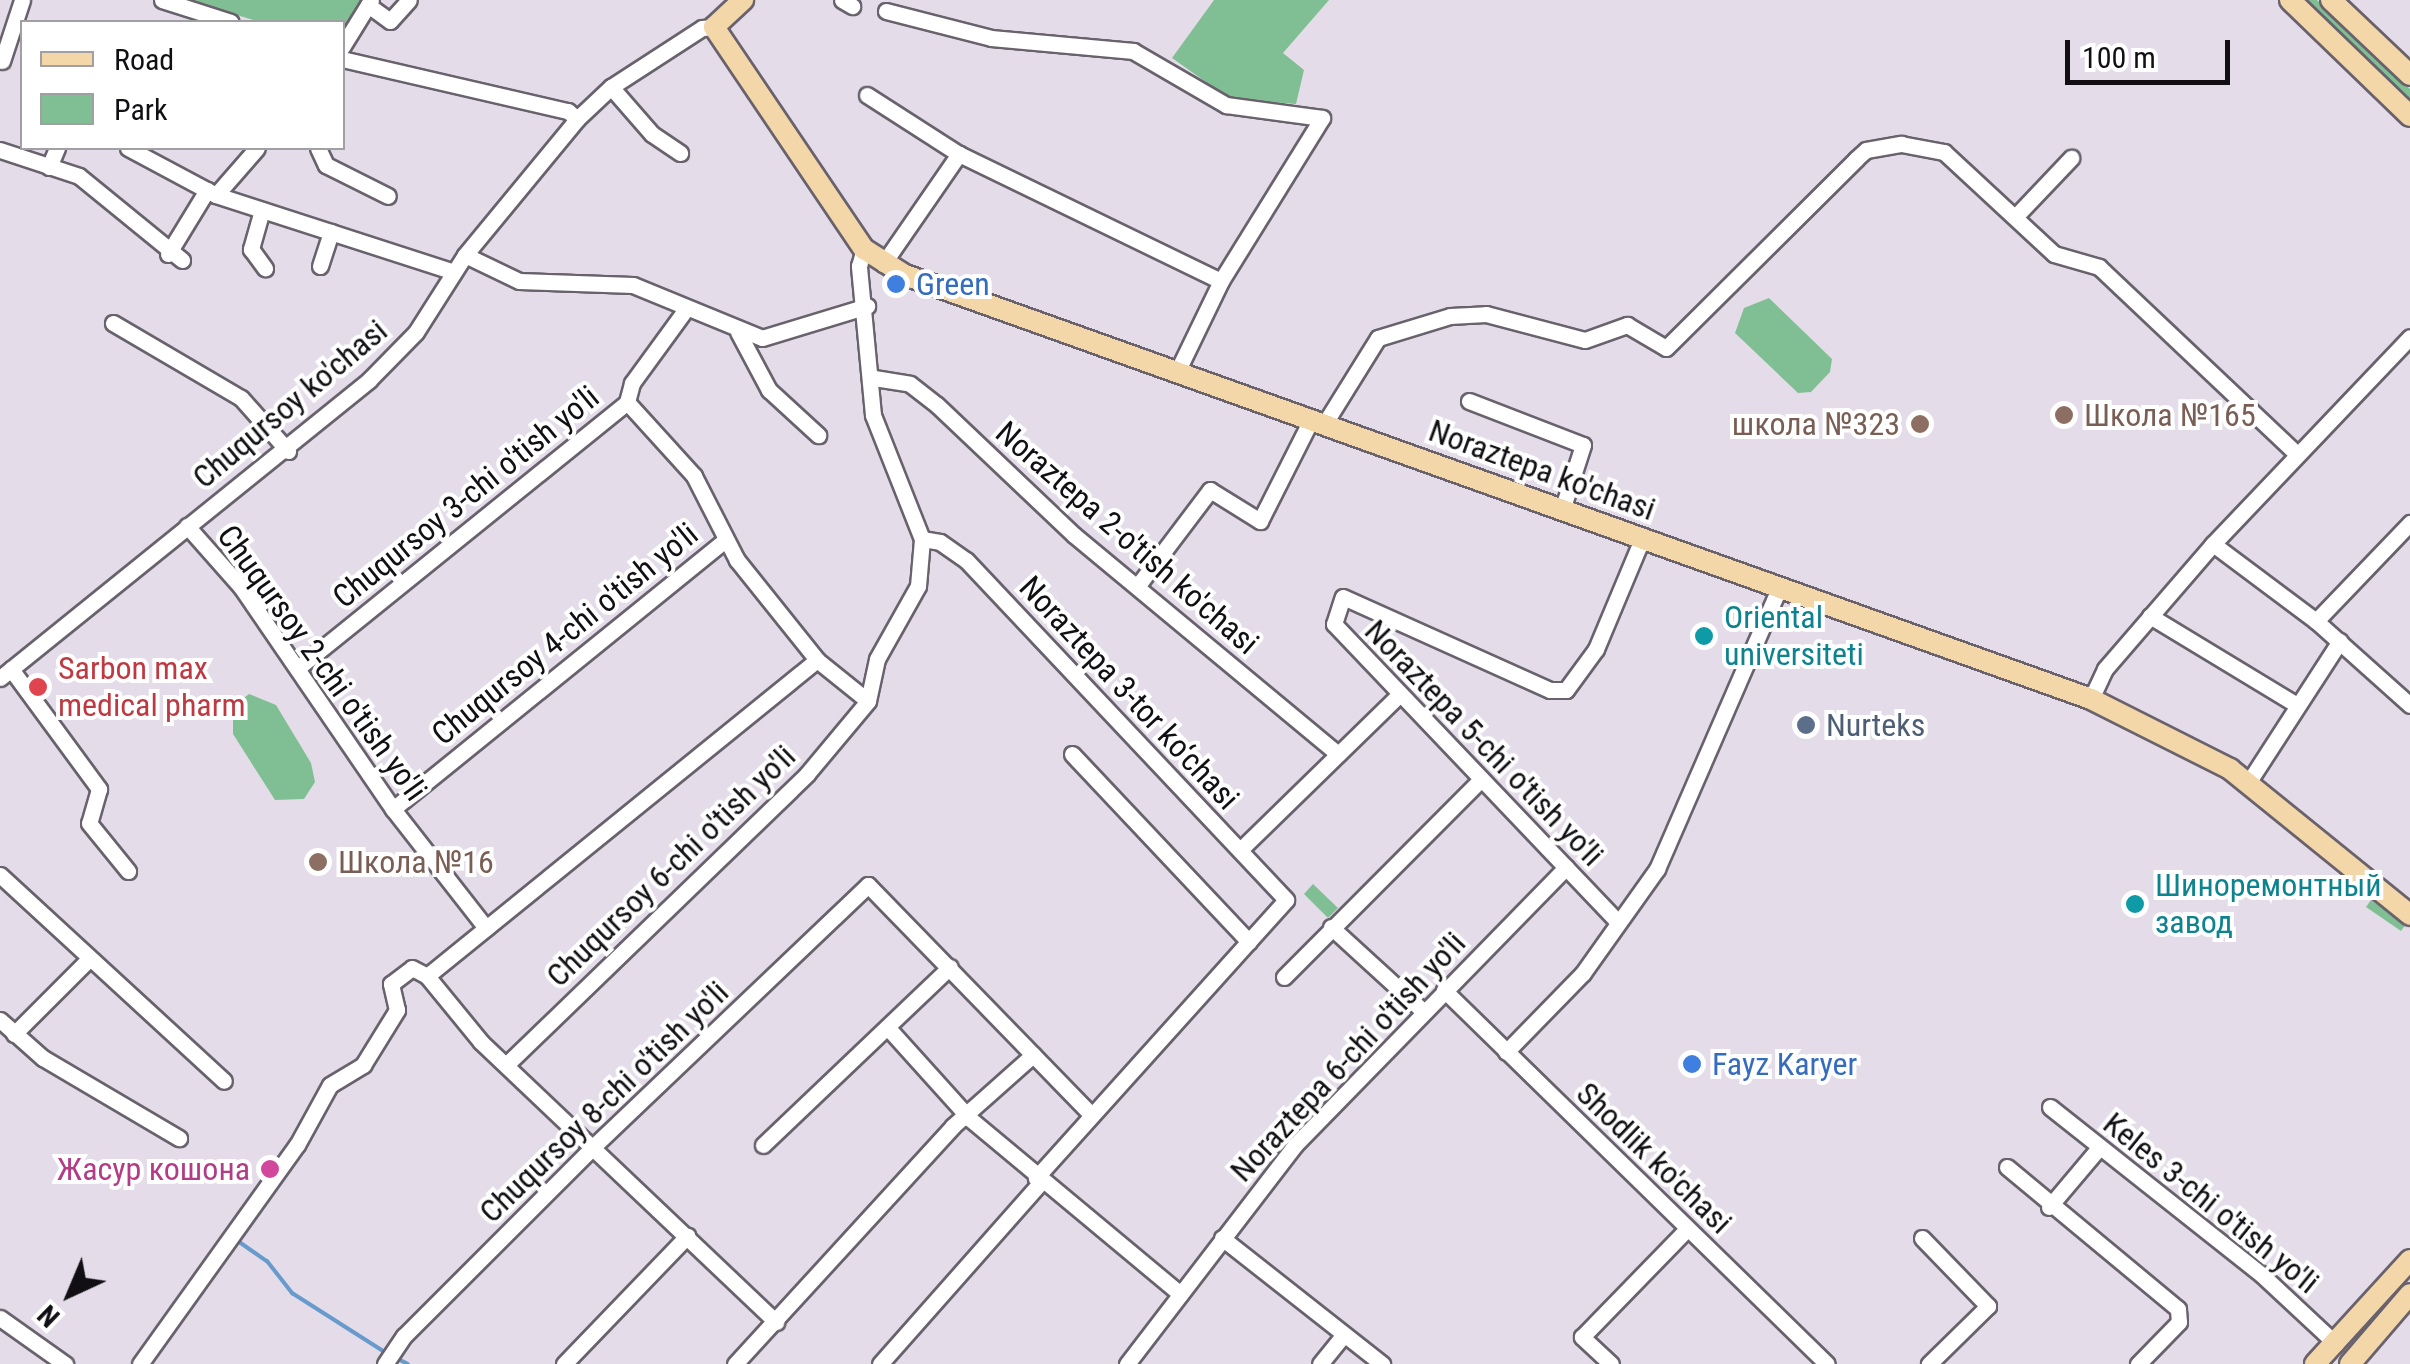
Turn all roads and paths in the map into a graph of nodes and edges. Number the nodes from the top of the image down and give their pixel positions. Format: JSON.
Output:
{"nodes":[{"id":1,"x":22,"y":0,"type":"edge"},
{"id":2,"x":162,"y":0,"type":"edge"},
{"id":3,"x":410,"y":0,"type":"edge"},
{"id":4,"x":725,"y":0,"type":"edge"},
{"id":5,"x":743,"y":0,"type":"edge"},
{"id":6,"x":2290,"y":0,"type":"edge"},
{"id":7,"x":2331,"y":0,"type":"edge"},
{"id":8,"x":370,"y":2,"type":"edge"},
{"id":9,"x":886,"y":11,"type":"dead end"},
{"id":10,"x":225,"y":20,"type":"edge"},
{"id":11,"x":714,"y":27,"type":"junction"},
{"id":12,"x":345,"y":42,"type":"edge"},
{"id":13,"x":345,"y":60,"type":"edge"},
{"id":14,"x":2,"y":61,"type":"edge"},
{"id":15,"x":2410,"y":75,"type":"edge"},
{"id":16,"x":611,"y":86,"type":"junction"},
{"id":17,"x":867,"y":96,"type":"dead end"},
{"id":18,"x":2410,"y":116,"type":"edge"},
{"id":19,"x":576,"y":119,"type":"junction"},
{"id":20,"x":0,"y":150,"type":"edge"},
{"id":21,"x":56,"y":150,"type":"edge"},
{"id":22,"x":132,"y":150,"type":"edge"},
{"id":23,"x":256,"y":150,"type":"edge"},
{"id":24,"x":319,"y":150,"type":"edge"},
{"id":25,"x":680,"y":153,"type":"dead end"},
{"id":26,"x":959,"y":154,"type":"junction"},
{"id":27,"x":2071,"y":158,"type":"dead end"},
{"id":28,"x":49,"y":167,"type":"junction"},
{"id":29,"x":211,"y":192,"type":"junction"},
{"id":30,"x":388,"y":196,"type":"dead end"},
{"id":31,"x":262,"y":210,"type":"junction"},
{"id":32,"x":2017,"y":216,"type":"junction"},
{"id":33,"x":331,"y":232,"type":"junction"},
{"id":34,"x":864,"y":250,"type":"junction"},
{"id":35,"x":464,"y":255,"type":"junction"},
{"id":36,"x":883,"y":264,"type":"junction"},
{"id":37,"x":320,"y":266,"type":"dead end"},
{"id":38,"x":265,"y":268,"type":"dead end"},
{"id":39,"x":454,"y":272,"type":"junction"},
{"id":40,"x":1221,"y":281,"type":"junction"},
{"id":41,"x":867,"y":306,"type":"junction"},
{"id":42,"x":686,"y":308,"type":"junction"},
{"id":43,"x":113,"y":323,"type":"dead end"},
{"id":44,"x":738,"y":332,"type":"junction"},
{"id":45,"x":2410,"y":338,"type":"edge"},
{"id":46,"x":1178,"y":370,"type":"junction"},
{"id":47,"x":874,"y":378,"type":"junction"},
{"id":48,"x":1469,"y":401,"type":"dead end"},
{"id":49,"x":626,"y":402,"type":"junction"},
{"id":50,"x":1318,"y":421,"type":"junction"},
{"id":51,"x":818,"y":435,"type":"dead end"},
{"id":52,"x":288,"y":451,"type":"junction"},
{"id":53,"x":2297,"y":454,"type":"junction"},
{"id":54,"x":1562,"y":510,"type":"junction"},
{"id":55,"x":2410,"y":523,"type":"edge"},
{"id":56,"x":188,"y":526,"type":"junction"},
{"id":57,"x":922,"y":539,"type":"junction"},
{"id":58,"x":1642,"y":539,"type":"junction"},
{"id":59,"x":724,"y":540,"type":"junction"},
{"id":60,"x":2212,"y":544,"type":"junction"},
{"id":61,"x":1139,"y":584,"type":"junction"},
{"id":62,"x":1780,"y":589,"type":"junction"},
{"id":63,"x":2150,"y":616,"type":"junction"},
{"id":64,"x":2316,"y":620,"type":"junction"},
{"id":65,"x":2340,"y":641,"type":"junction"},
{"id":66,"x":817,"y":660,"type":"junction"},
{"id":67,"x":299,"y":668,"type":"junction"},
{"id":68,"x":6,"y":674,"type":"edge"},
{"id":69,"x":1398,"y":697,"type":"junction"},
{"id":70,"x":2091,"y":699,"type":"junction"},
{"id":71,"x":868,"y":701,"type":"junction"},
{"id":72,"x":2410,"y":704,"type":"edge"},
{"id":73,"x":2297,"y":705,"type":"junction"},
{"id":74,"x":1072,"y":754,"type":"dead end"},
{"id":75,"x":1338,"y":754,"type":"junction"},
{"id":76,"x":1479,"y":781,"type":"junction"},
{"id":77,"x":2248,"y":783,"type":"junction"},
{"id":78,"x":394,"y":809,"type":"junction"},
{"id":79,"x":1240,"y":850,"type":"junction"},
{"id":80,"x":1566,"y":867,"type":"junction"},
{"id":81,"x":128,"y":870,"type":"dead end"},
{"id":82,"x":0,"y":875,"type":"edge"},
{"id":83,"x":2410,"y":916,"type":"edge"},
{"id":84,"x":1616,"y":920,"type":"junction"},
{"id":85,"x":1331,"y":927,"type":"junction"},
{"id":86,"x":486,"y":928,"type":"junction"},
{"id":87,"x":1249,"y":942,"type":"junction"},
{"id":88,"x":87,"y":960,"type":"junction"},
{"id":89,"x":950,"y":967,"type":"junction"},
{"id":90,"x":428,"y":976,"type":"junction"},
{"id":91,"x":1284,"y":977,"type":"dead end"},
{"id":92,"x":1444,"y":990,"type":"junction"},
{"id":93,"x":1424,"y":1012,"type":"junction"},
{"id":94,"x":0,"y":1020,"type":"edge"},
{"id":95,"x":888,"y":1028,"type":"junction"},
{"id":96,"x":14,"y":1034,"type":"junction"},
{"id":97,"x":1506,"y":1052,"type":"junction"},
{"id":98,"x":1033,"y":1055,"type":"junction"},
{"id":99,"x":506,"y":1065,"type":"junction"},
{"id":100,"x":224,"y":1081,"type":"dead end"},
{"id":101,"x":2050,"y":1106,"type":"dead end"},
{"id":102,"x":1091,"y":1114,"type":"junction"},
{"id":103,"x":969,"y":1118,"type":"junction"},
{"id":104,"x":179,"y":1138,"type":"dead end"},
{"id":105,"x":595,"y":1145,"type":"junction"},
{"id":106,"x":763,"y":1145,"type":"dead end"},
{"id":107,"x":2098,"y":1148,"type":"junction"},
{"id":108,"x":2008,"y":1168,"type":"dead end"},
{"id":109,"x":1039,"y":1180,"type":"junction"},
{"id":110,"x":2049,"y":1208,"type":"junction"},
{"id":111,"x":1687,"y":1230,"type":"junction"},
{"id":112,"x":688,"y":1236,"type":"junction"},
{"id":113,"x":1222,"y":1238,"type":"junction"},
{"id":114,"x":1922,"y":1238,"type":"dead end"},
{"id":115,"x":2410,"y":1260,"type":"edge"},
{"id":116,"x":1180,"y":1294,"type":"junction"},
{"id":117,"x":2410,"y":1295,"type":"edge"},
{"id":118,"x":0,"y":1318,"type":"edge"},
{"id":119,"x":776,"y":1322,"type":"junction"},
{"id":120,"x":1344,"y":1334,"type":"junction"},
{"id":121,"x":2336,"y":1344,"type":"junction"},
{"id":122,"x":66,"y":1364,"type":"edge"},
{"id":123,"x":140,"y":1364,"type":"edge"},
{"id":124,"x":385,"y":1364,"type":"edge"},
{"id":125,"x":564,"y":1364,"type":"edge"},
{"id":126,"x":735,"y":1364,"type":"edge"},
{"id":127,"x":880,"y":1364,"type":"edge"},
{"id":128,"x":1127,"y":1364,"type":"edge"},
{"id":129,"x":1320,"y":1364,"type":"edge"},
{"id":130,"x":1382,"y":1364,"type":"edge"},
{"id":131,"x":1611,"y":1364,"type":"edge"},
{"id":132,"x":1827,"y":1364,"type":"edge"},
{"id":133,"x":1929,"y":1364,"type":"edge"},
{"id":134,"x":2138,"y":1364,"type":"edge"},
{"id":135,"x":2315,"y":1364,"type":"edge"},
{"id":136,"x":2350,"y":1364,"type":"edge"}],
"edges":[{"from":1,"to":14,"type":"street"},
{"from":2,"to":10,"type":"street"},
{"from":3,"to":8,"type":"street"},
{"from":4,"to":11,"type":"main road"},
{"from":5,"to":11,"type":"main road"},
{"from":6,"to":18,"type":"main road"},
{"from":7,"to":15,"type":"main road"},
{"from":8,"to":12,"type":"street"},
{"from":9,"to":40,"type":"street"},
{"from":11,"to":16,"type":"street","name":"Chuqursoy ko'chasi"},
{"from":11,"to":34,"type":"main road","name":"Noraztepa ko'chasi"},
{"from":13,"to":19,"type":"street"},
{"from":16,"to":19,"type":"street","name":"Chuqursoy ko'chasi"},
{"from":16,"to":25,"type":"street"},
{"from":17,"to":26,"type":"street"},
{"from":19,"to":35,"type":"street","name":"Chuqursoy ko'chasi"},
{"from":20,"to":28,"type":"street"},
{"from":21,"to":28,"type":"street"},
{"from":22,"to":29,"type":"street"},
{"from":23,"to":29,"type":"street"},
{"from":24,"to":30,"type":"street"},
{"from":26,"to":36,"type":"street"},
{"from":26,"to":40,"type":"street"},
{"from":27,"to":32,"type":"street"},
{"from":28,"to":29,"type":"street"},
{"from":29,"to":31,"type":"street"},
{"from":31,"to":33,"type":"street"},
{"from":31,"to":38,"type":"street"},
{"from":32,"to":50,"type":"street"},
{"from":32,"to":53,"type":"street"},
{"from":33,"to":37,"type":"street"},
{"from":33,"to":39,"type":"street"},
{"from":34,"to":36,"type":"main road","name":"Noraztepa ko'chasi"},
{"from":34,"to":41,"type":"street"},
{"from":35,"to":39,"type":"street","name":"Chuqursoy ko'chasi"},
{"from":35,"to":42,"type":"street"},
{"from":36,"to":46,"type":"main road","name":"Noraztepa ko'chasi"},
{"from":39,"to":52,"type":"street","name":"Chuqursoy ko'chasi"},
{"from":40,"to":46,"type":"street"},
{"from":41,"to":44,"type":"street"},
{"from":41,"to":47,"type":"street"},
{"from":42,"to":44,"type":"street"},
{"from":42,"to":49,"type":"street","name":"Chuqursoy 3-chi o'tish yo'li"},
{"from":43,"to":52,"type":"street"},
{"from":44,"to":51,"type":"street"},
{"from":45,"to":53,"type":"street"},
{"from":46,"to":50,"type":"main road","name":"Noraztepa ko'chasi"},
{"from":47,"to":57,"type":"street"},
{"from":47,"to":61,"type":"street","name":"Noraztepa 2-o'tish ko'chasi"},
{"from":48,"to":54,"type":"street"},
{"from":49,"to":59,"type":"street"},
{"from":49,"to":67,"type":"street","name":"Chuqursoy 3-chi o'tish yo'li"},
{"from":50,"to":54,"type":"main road","name":"Noraztepa ko'chasi"},
{"from":50,"to":61,"type":"street"},
{"from":52,"to":56,"type":"street","name":"Chuqursoy ko'chasi"},
{"from":53,"to":60,"type":"street"},
{"from":54,"to":58,"type":"main road","name":"Noraztepa ko'chasi"},
{"from":55,"to":64,"type":"street"},
{"from":56,"to":67,"type":"street","name":"Chuqursoy 2-chi o'tish yo'li"},
{"from":56,"to":68,"type":"street","name":"Chuqursoy ko'chasi"},
{"from":57,"to":71,"type":"street"},
{"from":57,"to":79,"type":"street","name":"Noraztepa 3-tor ko‘chasi"},
{"from":58,"to":62,"type":"main road","name":"Noraztepa ko'chasi"},
{"from":58,"to":69,"type":"street","name":"Noraztepa 5-chi o'tish yo'li"},
{"from":59,"to":66,"type":"street"},
{"from":59,"to":78,"type":"street","name":"Chuqursoy 4-chi o'tish yo'li"},
{"from":60,"to":63,"type":"street"},
{"from":60,"to":64,"type":"street"},
{"from":61,"to":75,"type":"street","name":"Noraztepa 2-o'tish ko'chasi"},
{"from":62,"to":70,"type":"main road","name":"Noraztepa ko'chasi"},
{"from":62,"to":84,"type":"street"},
{"from":63,"to":70,"type":"street"},
{"from":63,"to":73,"type":"street"},
{"from":64,"to":65,"type":"street"},
{"from":65,"to":72,"type":"street"},
{"from":65,"to":73,"type":"street"},
{"from":66,"to":71,"type":"street"},
{"from":66,"to":86,"type":"street"},
{"from":67,"to":78,"type":"street","name":"Chuqursoy 2-chi o'tish yo'li"},
{"from":68,"to":81,"type":"street"},
{"from":69,"to":75,"type":"street"},
{"from":69,"to":76,"type":"street","name":"Noraztepa 5-chi o'tish yo'li"},
{"from":70,"to":77,"type":"main road","name":"Noraztepa ko'chasi"},
{"from":71,"to":99,"type":"street","name":"Chuqursoy 6-chi o'tish yo'li"},
{"from":73,"to":77,"type":"street"},
{"from":74,"to":87,"type":"street"},
{"from":75,"to":79,"type":"street"},
{"from":76,"to":80,"type":"street","name":"Noraztepa 5-chi o'tish yo'li"},
{"from":76,"to":85,"type":"street"},
{"from":77,"to":83,"type":"main road","name":"Noraztepa ko'chasi"},
{"from":78,"to":86,"type":"street","name":"Chuqursoy 2-chi o'tish yo'li"},
{"from":79,"to":87,"type":"street","name":"Noraztepa 3-tor ko‘chasi"},
{"from":80,"to":84,"type":"street","name":"Noraztepa 5-chi o'tish yo'li"},
{"from":80,"to":92,"type":"street","name":"Noraztepa 6-chi o'tish yo'li"},
{"from":82,"to":88,"type":"street"},
{"from":84,"to":97,"type":"street"},
{"from":85,"to":91,"type":"street"},
{"from":85,"to":93,"type":"street"},
{"from":86,"to":90,"type":"street"},
{"from":87,"to":102,"type":"street"},
{"from":88,"to":96,"type":"street"},
{"from":88,"to":100,"type":"street"},
{"from":89,"to":95,"type":"street"},
{"from":89,"to":98,"type":"street"},
{"from":89,"to":105,"type":"street","name":"Chuqursoy 8-chi o'tish yo'li"},
{"from":90,"to":99,"type":"street"},
{"from":90,"to":123,"type":"street"},
{"from":92,"to":93,"type":"street","name":"Noraztepa 6-chi o'tish yo'li"},
{"from":92,"to":97,"type":"street","name":"Shodlik ko'chasi"},
{"from":93,"to":113,"type":"street","name":"Noraztepa 6-chi o'tish yo'li"},
{"from":94,"to":96,"type":"street"},
{"from":95,"to":103,"type":"street"},
{"from":95,"to":106,"type":"street"},
{"from":96,"to":104,"type":"street"},
{"from":97,"to":111,"type":"street","name":"Shodlik ko'chasi"},
{"from":98,"to":102,"type":"street"},
{"from":98,"to":103,"type":"street"},
{"from":99,"to":105,"type":"street"},
{"from":101,"to":107,"type":"street","name":"Keles 3-chi o'tish yo'li"},
{"from":102,"to":109,"type":"street"},
{"from":103,"to":109,"type":"street"},
{"from":103,"to":119,"type":"street"},
{"from":105,"to":112,"type":"street"},
{"from":105,"to":124,"type":"street","name":"Chuqursoy 8-chi o'tish yo'li"},
{"from":107,"to":110,"type":"street"},
{"from":107,"to":121,"type":"street","name":"Keles 3-chi o'tish yo'li"},
{"from":108,"to":110,"type":"street"},
{"from":109,"to":116,"type":"street"},
{"from":109,"to":127,"type":"street"},
{"from":110,"to":134,"type":"street"},
{"from":111,"to":131,"type":"street"},
{"from":111,"to":132,"type":"street","name":"Shodlik ko'chasi"},
{"from":112,"to":119,"type":"street"},
{"from":112,"to":125,"type":"street"},
{"from":113,"to":116,"type":"street","name":"Noraztepa 6-chi o'tish yo'li"},
{"from":113,"to":120,"type":"street"},
{"from":114,"to":133,"type":"street"},
{"from":115,"to":121,"type":"main road"},
{"from":116,"to":128,"type":"street","name":"Noraztepa 6-chi o'tish yo'li"},
{"from":117,"to":136,"type":"main road"},
{"from":118,"to":122,"type":"street"},
{"from":119,"to":126,"type":"street"},
{"from":120,"to":129,"type":"street"},
{"from":120,"to":130,"type":"street"},
{"from":121,"to":135,"type":"main road"}]}
